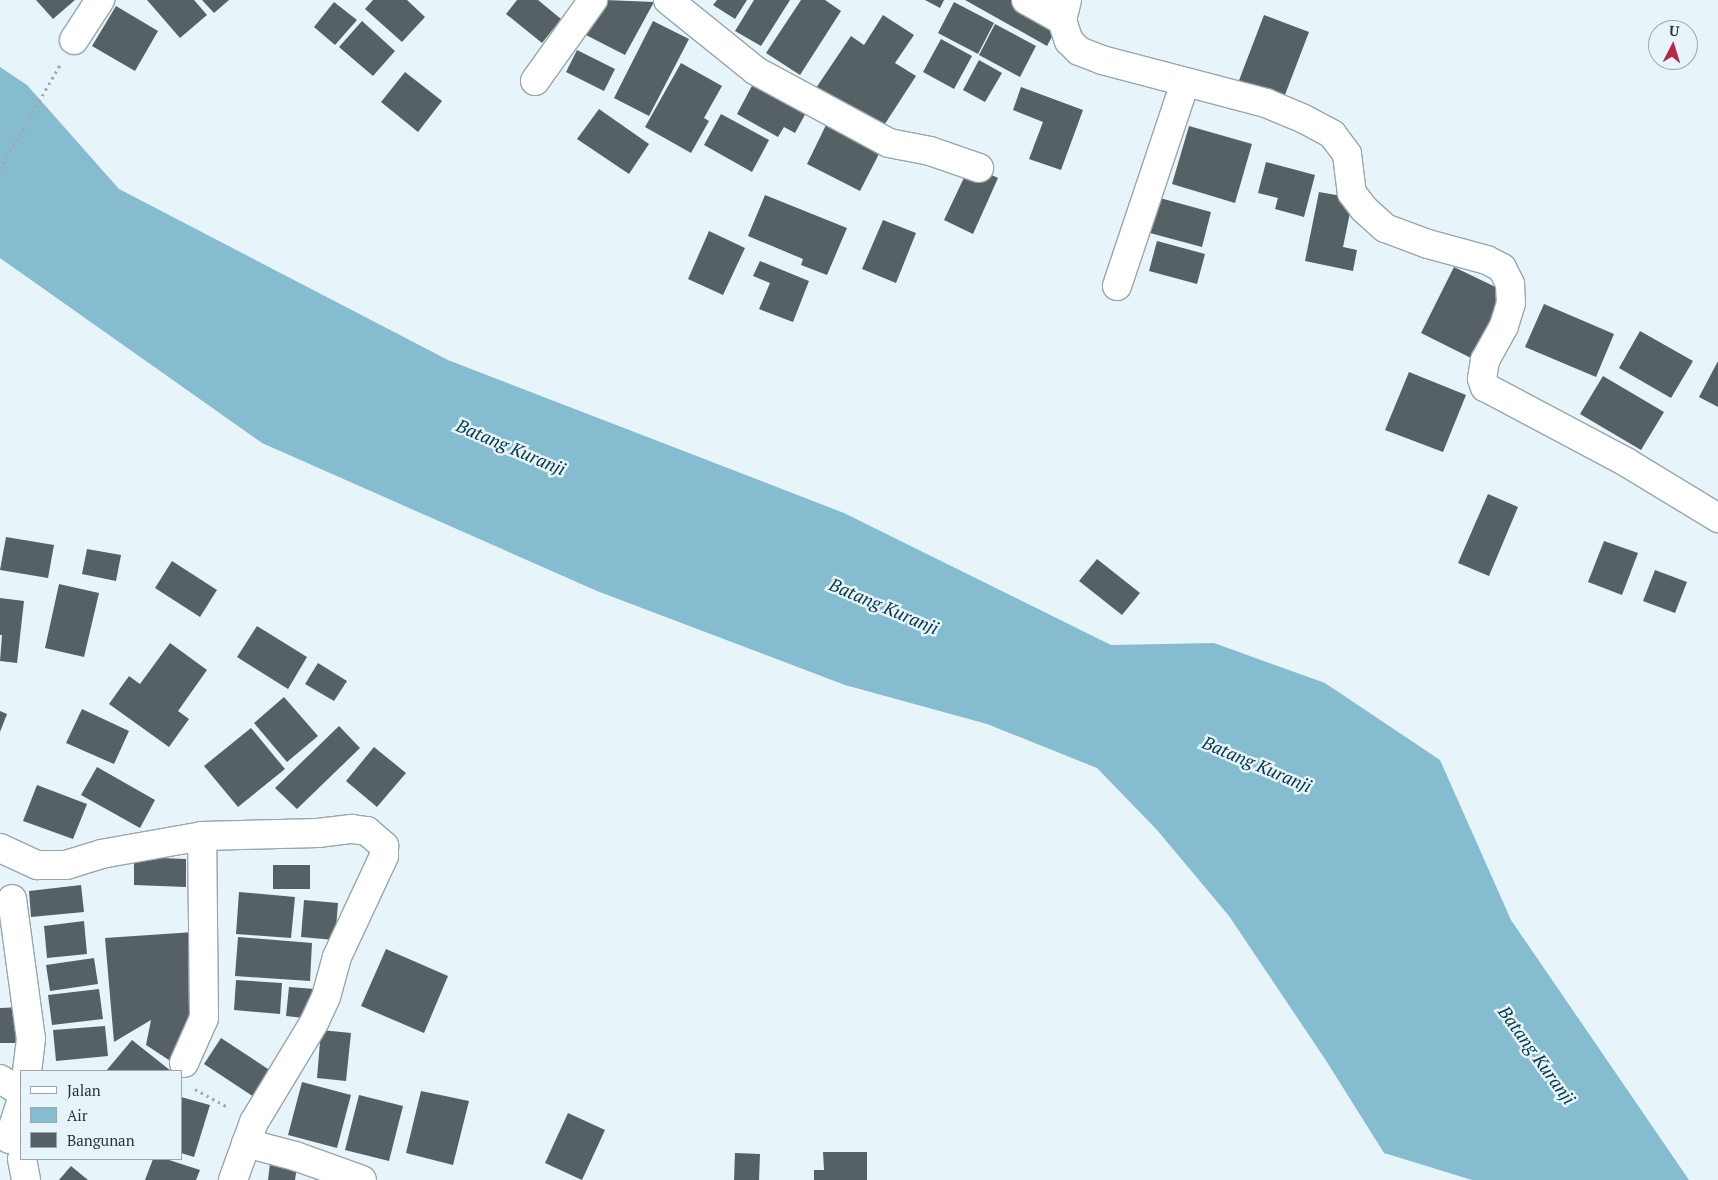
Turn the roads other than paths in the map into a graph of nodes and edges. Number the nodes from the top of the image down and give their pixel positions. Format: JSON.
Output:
{"nodes":[{"id":1,"x":100,"y":0,"type":"edge"},
{"id":2,"x":593,"y":0,"type":"edge"},
{"id":3,"x":668,"y":0,"type":"edge"},
{"id":4,"x":1026,"y":0,"type":"edge"},
{"id":5,"x":1064,"y":10,"type":"edge"},
{"id":6,"x":74,"y":40,"type":"road end"},
{"id":7,"x":535,"y":80,"type":"dead end"},
{"id":8,"x":1185,"y":82,"type":"junction"},
{"id":9,"x":979,"y":168,"type":"dead end"},
{"id":10,"x":1117,"y":286,"type":"dead end"},
{"id":11,"x":1718,"y":518,"type":"edge"},
{"id":12,"x":202,"y":836,"type":"junction"},
{"id":13,"x":0,"y":848,"type":"edge"},
{"id":14,"x":12,"y":899,"type":"dead end"},
{"id":15,"x":184,"y":1063,"type":"road end"},
{"id":16,"x":27,"y":1070,"type":"edge"},
{"id":17,"x":0,"y":1079,"type":"edge"},
{"id":18,"x":20,"y":1091,"type":"edge"},
{"id":19,"x":20,"y":1107,"type":"edge"},
{"id":20,"x":250,"y":1133,"type":"junction"},
{"id":21,"x":13,"y":1146,"type":"edge"},
{"id":22,"x":26,"y":1180,"type":"edge"},
{"id":23,"x":233,"y":1180,"type":"edge"},
{"id":24,"x":362,"y":1180,"type":"edge"}],
"edges":[{"from":1,"to":6,"type":"street"},
{"from":2,"to":7,"type":"street"},
{"from":3,"to":9,"type":"street"},
{"from":4,"to":5,"type":"street"},
{"from":5,"to":8,"type":"street"},
{"from":8,"to":10,"type":"street"},
{"from":8,"to":11,"type":"street"},
{"from":12,"to":13,"type":"street"},
{"from":12,"to":15,"type":"street"},
{"from":12,"to":20,"type":"street"},
{"from":14,"to":16,"type":"street"},
{"from":17,"to":18,"type":"street"},
{"from":19,"to":21,"type":"street"},
{"from":20,"to":23,"type":"street"},
{"from":20,"to":24,"type":"street"},
{"from":21,"to":22,"type":"street"}]}
